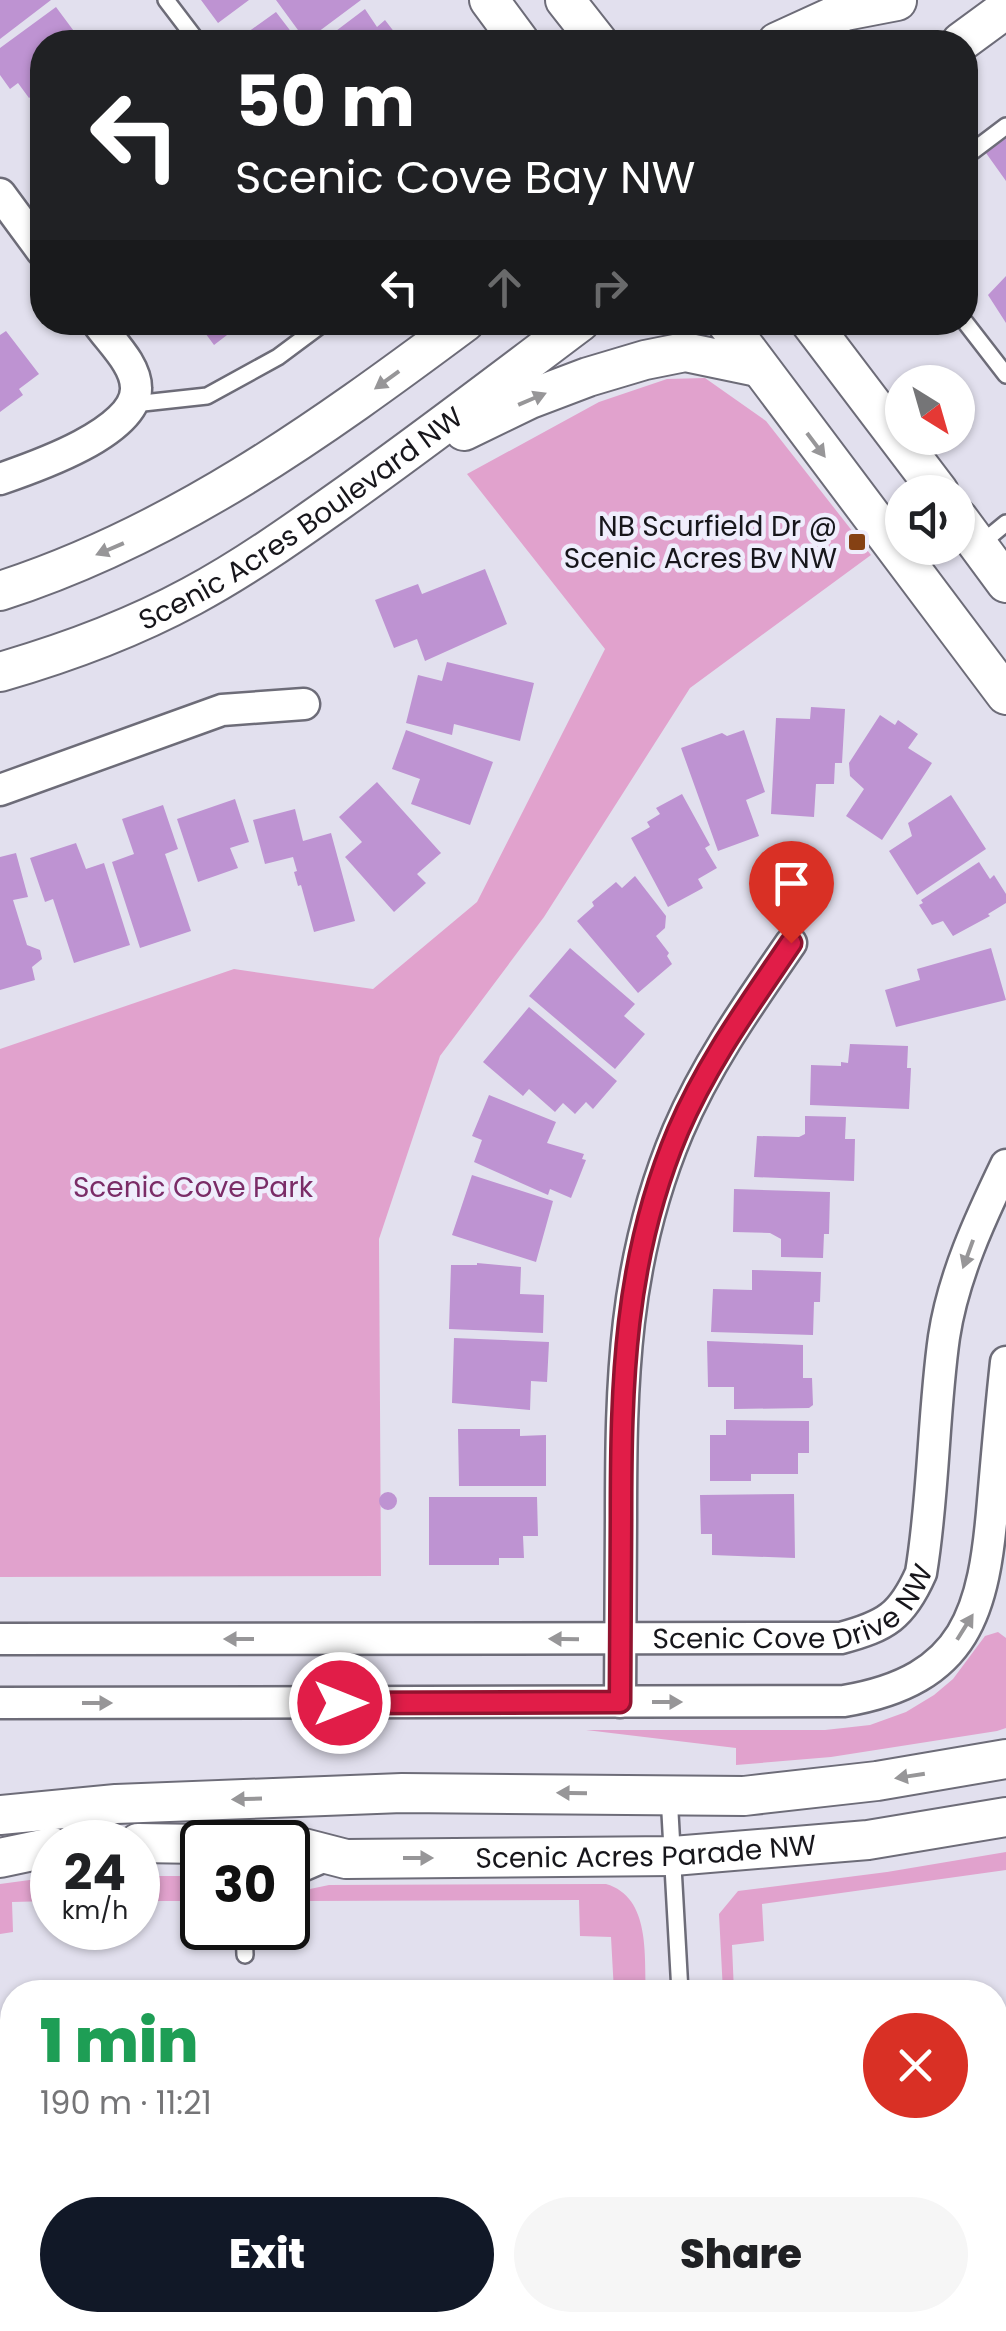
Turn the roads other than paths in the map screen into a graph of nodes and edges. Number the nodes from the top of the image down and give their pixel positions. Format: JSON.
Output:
{"nodes":[{"id":1,"x":166,"y":0,"type":"edge"},
{"id":2,"x":489,"y":0,"type":"edge"},
{"id":3,"x":566,"y":0,"type":"edge"},
{"id":4,"x":898,"y":0,"type":"edge"},
{"id":5,"x":1006,"y":9,"type":"edge"},
{"id":6,"x":189,"y":30,"type":"edge"},
{"id":7,"x":511,"y":30,"type":"edge"},
{"id":8,"x":589,"y":30,"type":"edge"},
{"id":9,"x":803,"y":30,"type":"edge"},
{"id":10,"x":859,"y":30,"type":"edge"},
{"id":11,"x":977,"y":30,"type":"edge"},
{"id":12,"x":1006,"y":126,"type":"edge"},
{"id":13,"x":978,"y":147,"type":"edge"},
{"id":14,"x":0,"y":194,"type":"edge"},
{"id":15,"x":30,"y":234,"type":"edge"},
{"id":16,"x":106,"y":335,"type":"edge"},
{"id":17,"x":308,"y":335,"type":"edge"},
{"id":18,"x":448,"y":335,"type":"edge"},
{"id":19,"x":563,"y":335,"type":"edge"},
{"id":20,"x":735,"y":335,"type":"edge"},
{"id":21,"x":827,"y":335,"type":"edge"},
{"id":22,"x":975,"y":335,"type":"edge"},
{"id":23,"x":757,"y":367,"type":"junction"},
{"id":24,"x":1006,"y":375,"type":"edge"},
{"id":25,"x":134,"y":404,"type":"junction"},
{"id":26,"x":381,"y":472,"type":"junction"},
{"id":27,"x":926,"y":475,"type":"edge"},
{"id":28,"x":0,"y":479,"type":"edge"},
{"id":29,"x":981,"y":529,"type":"edge"},
{"id":30,"x":1006,"y":583,"type":"edge"},
{"id":31,"x":0,"y":591,"type":"edge"},
{"id":32,"x":0,"y":672,"type":"edge"},
{"id":33,"x":1006,"y":695,"type":"edge"},
{"id":34,"x":304,"y":704,"type":"dead end"},
{"id":35,"x":0,"y":790,"type":"edge"},
{"id":36,"x":791,"y":943,"type":"dead end"},
{"id":37,"x":1006,"y":1165,"type":"edge"},
{"id":38,"x":1006,"y":1362,"type":"edge"},
{"id":39,"x":0,"y":1639,"type":"edge"},
{"id":40,"x":620,"y":1639,"type":"junction"},
{"id":41,"x":620,"y":1702,"type":"junction"},
{"id":42,"x":0,"y":1704,"type":"edge"},
{"id":43,"x":1006,"y":1759,"type":"edge"},
{"id":44,"x":669,"y":1795,"type":"junction"},
{"id":45,"x":0,"y":1815,"type":"edge"},
{"id":46,"x":1006,"y":1817,"type":"edge"},
{"id":47,"x":310,"y":1849,"type":"edge"},
{"id":48,"x":30,"y":1852,"type":"edge"},
{"id":49,"x":672,"y":1856,"type":"junction"},
{"id":50,"x":0,"y":1858,"type":"edge"},
{"id":51,"x":346,"y":1858,"type":"junction"},
{"id":52,"x":310,"y":1868,"type":"edge"},
{"id":53,"x":245,"y":1950,"type":"edge"},
{"id":54,"x":245,"y":1955,"type":"dead end"},
{"id":55,"x":679,"y":1980,"type":"edge"}],
"edges":[{"from":1,"to":6,"type":"lane"},
{"from":2,"to":7,"type":"street"},
{"from":3,"to":8,"type":"street"},
{"from":4,"to":9,"type":"street"},
{"from":4,"to":10,"type":"street"},
{"from":5,"to":11,"type":"street"},
{"from":12,"to":13,"type":"lane"},
{"from":14,"to":15,"type":"street"},
{"from":16,"to":25,"type":"street"},
{"from":17,"to":25,"type":"lane"},
{"from":18,"to":31,"type":"street","one_way":true},
{"from":19,"to":26,"type":"street","name":"Scenic Acres Boulevard NW"},
{"from":20,"to":23,"type":"street"},
{"from":21,"to":27,"type":"street"},
{"from":22,"to":24,"type":"lane"},
{"from":26,"to":23,"type":"street","one_way":true},
{"from":23,"to":33,"type":"street","one_way":true},
{"from":25,"to":28,"type":"street"},
{"from":26,"to":32,"type":"street","name":"Scenic Acres Boulevard NW"},
{"from":29,"to":30,"type":"street"},
{"from":34,"to":35,"type":"street"},
{"from":36,"to":40,"type":"street"},
{"from":37,"to":40,"type":"street","name":"Scenic Cove Drive NW","one_way":true},
{"from":41,"to":38,"type":"street","one_way":true},
{"from":40,"to":39,"type":"street","name":"Scenic Cove Drive NW","one_way":true},
{"from":40,"to":41,"type":"street"},
{"from":42,"to":41,"type":"street","one_way":true},
{"from":43,"to":44,"type":"street","one_way":true},
{"from":44,"to":45,"type":"street","one_way":true},
{"from":44,"to":49,"type":"lane"},
{"from":46,"to":49,"type":"street","name":"Scenic Acres Parade NW"},
{"from":47,"to":51,"type":"street","name":"Scenic Acres Parade NW"},
{"from":48,"to":50,"type":"street"},
{"from":51,"to":49,"type":"street","name":"Scenic Acres Parade NW","one_way":true},
{"from":49,"to":55,"type":"lane"},
{"from":51,"to":52,"type":"lane"},
{"from":53,"to":54,"type":"lane"}]}
